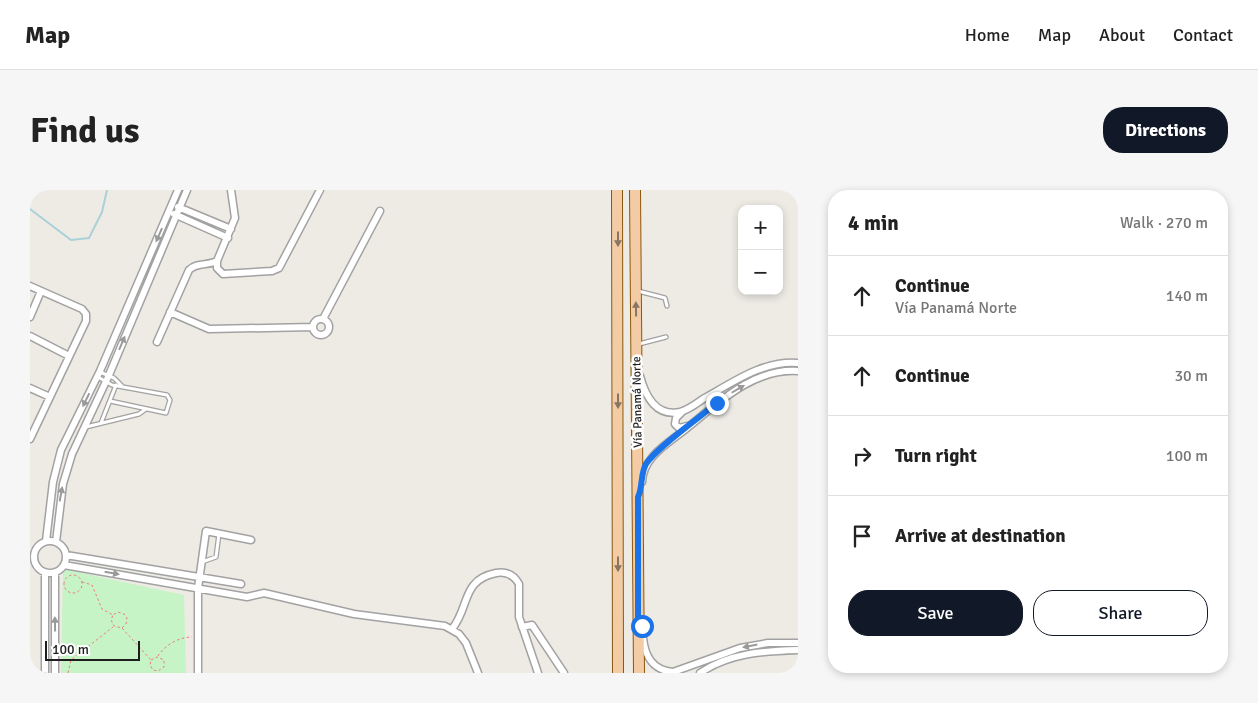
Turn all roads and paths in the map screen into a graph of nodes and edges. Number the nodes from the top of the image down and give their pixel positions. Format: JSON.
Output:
{"nodes":[{"id":1,"x":178,"y":190,"type":"edge"},
{"id":2,"x":188,"y":190,"type":"edge"},
{"id":3,"x":231,"y":190,"type":"edge"},
{"id":4,"x":320,"y":190,"type":"edge"},
{"id":5,"x":617,"y":190,"type":"edge"},
{"id":6,"x":635,"y":190,"type":"edge"},
{"id":7,"x":172,"y":204,"type":"junction"},
{"id":8,"x":181,"y":208,"type":"junction"},
{"id":9,"x":380,"y":211,"type":"dead end"},
{"id":10,"x":169,"y":212,"type":"junction"},
{"id":11,"x":177,"y":216,"type":"junction"},
{"id":12,"x":231,"y":229,"type":"junction"},
{"id":13,"x":228,"y":238,"type":"junction"},
{"id":14,"x":217,"y":261,"type":"junction"},
{"id":15,"x":30,"y":286,"type":"edge"},
{"id":16,"x":41,"y":291,"type":"junction"},
{"id":17,"x":635,"y":291,"type":"junction"},
{"id":18,"x":667,"y":306,"type":"dead end"},
{"id":19,"x":170,"y":312,"type":"junction"},
{"id":20,"x":30,"y":317,"type":"edge"},
{"id":21,"x":323,"y":319,"type":"junction"},
{"id":22,"x":313,"y":327,"type":"junction"},
{"id":23,"x":30,"y":336,"type":"edge"},
{"id":24,"x":666,"y":337,"type":"dead end"},
{"id":25,"x":157,"y":342,"type":"dead end"},
{"id":26,"x":636,"y":344,"type":"junction"},
{"id":27,"x":69,"y":356,"type":"junction"},
{"id":28,"x":636,"y":363,"type":"junction"},
{"id":29,"x":798,"y":363,"type":"edge"},
{"id":30,"x":798,"y":371,"type":"edge"},
{"id":31,"x":752,"y":372,"type":"junction"},
{"id":32,"x":99,"y":374,"type":"junction"},
{"id":33,"x":107,"y":378,"type":"junction"},
{"id":34,"x":756,"y":380,"type":"junction"},
{"id":35,"x":116,"y":385,"type":"junction"},
{"id":36,"x":123,"y":386,"type":"junction"},
{"id":37,"x":30,"y":388,"type":"edge"},
{"id":38,"x":50,"y":397,"type":"junction"},
{"id":39,"x":110,"y":401,"type":"junction"},
{"id":40,"x":146,"y":409,"type":"junction"},
{"id":41,"x":682,"y":412,"type":"junction"},
{"id":42,"x":100,"y":423,"type":"junction"},
{"id":43,"x":690,"y":426,"type":"junction"},
{"id":44,"x":85,"y":427,"type":"junction"},
{"id":45,"x":30,"y":439,"type":"edge"},
{"id":46,"x":638,"y":497,"type":"junction"},
{"id":47,"x":219,"y":534,"type":"junction"},
{"id":48,"x":251,"y":540,"type":"dead end"},
{"id":49,"x":46,"y":541,"type":"junction"},
{"id":50,"x":56,"y":542,"type":"junction"},
{"id":51,"x":34,"y":547,"type":"edge"},
{"id":52,"x":66,"y":555,"type":"junction"},
{"id":53,"x":32,"y":556,"type":"edge"},
{"id":54,"x":202,"y":562,"type":"junction"},
{"id":55,"x":64,"y":565,"type":"junction"},
{"id":56,"x":45,"y":572,"type":"junction"},
{"id":57,"x":55,"y":572,"type":"junction"},
{"id":58,"x":200,"y":578,"type":"junction"},
{"id":59,"x":82,"y":582,"type":"junction"},
{"id":60,"x":240,"y":584,"type":"dead end"},
{"id":61,"x":198,"y":588,"type":"junction"},
{"id":62,"x":113,"y":615,"type":"junction"},
{"id":63,"x":638,"y":619,"type":"junction"},
{"id":64,"x":114,"y":626,"type":"junction"},
{"id":65,"x":522,"y":627,"type":"junction"},
{"id":66,"x":122,"y":628,"type":"junction"},
{"id":67,"x":452,"y":629,"type":"junction"},
{"id":68,"x":198,"y":637,"type":"junction"},
{"id":69,"x":798,"y":643,"type":"edge"},
{"id":70,"x":798,"y":650,"type":"edge"},
{"id":71,"x":158,"y":656,"type":"junction"},
{"id":72,"x":151,"y":660,"type":"junction"},
{"id":73,"x":153,"y":670,"type":"junction"},
{"id":74,"x":159,"y":672,"type":"edge"},
{"id":75,"x":45,"y":673,"type":"edge"},
{"id":76,"x":55,"y":673,"type":"edge"},
{"id":77,"x":68,"y":673,"type":"edge"},
{"id":78,"x":150,"y":673,"type":"edge"},
{"id":79,"x":198,"y":673,"type":"edge"},
{"id":80,"x":478,"y":673,"type":"edge"},
{"id":81,"x":538,"y":673,"type":"edge"},
{"id":82,"x":564,"y":673,"type":"edge"},
{"id":83,"x":618,"y":673,"type":"edge"},
{"id":84,"x":639,"y":673,"type":"edge"},
{"id":85,"x":700,"y":673,"type":"edge"}],
"edges":[{"from":1,"to":7,"type":"street"},
{"from":2,"to":8,"type":"street"},
{"from":3,"to":12,"type":"street"},
{"from":4,"to":14,"type":"street"},
{"from":5,"to":83,"type":"main road","name":"Vía Panamá Norte","one_way":true},
{"from":6,"to":17,"type":"main road","name":"Vía Panamá Norte"},
{"from":7,"to":8,"type":"street"},
{"from":7,"to":10,"type":"street"},
{"from":8,"to":11,"type":"street"},
{"from":8,"to":12,"type":"street"},
{"from":9,"to":21,"type":"street"},
{"from":10,"to":11,"type":"street"},
{"from":10,"to":32,"type":"street","one_way":true},
{"from":11,"to":13,"type":"street"},
{"from":33,"to":11,"type":"street","one_way":true},
{"from":12,"to":13,"type":"street"},
{"from":13,"to":14,"type":"street"},
{"from":14,"to":19,"type":"street"},
{"from":15,"to":16,"type":"street"},
{"from":16,"to":20,"type":"street"},
{"from":16,"to":27,"type":"street"},
{"from":17,"to":18,"type":"lane"},
{"from":26,"to":17,"type":"main road","name":"Vía Panamá Norte","one_way":true},
{"from":19,"to":22,"type":"street"},
{"from":19,"to":25,"type":"street"},
{"from":21,"to":22,"type":"street"},
{"from":21,"to":22,"type":"street"},
{"from":23,"to":27,"type":"street"},
{"from":24,"to":26,"type":"lane"},
{"from":26,"to":28,"type":"main road","name":"Vía Panamá Norte"},
{"from":27,"to":38,"type":"street"},
{"from":28,"to":41,"type":"street"},
{"from":28,"to":46,"type":"main road","name":"Vía Panamá Norte"},
{"from":29,"to":31,"type":"street"},
{"from":30,"to":34,"type":"street"},
{"from":31,"to":34,"type":"street"},
{"from":31,"to":41,"type":"street"},
{"from":32,"to":33,"type":"lane"},
{"from":32,"to":33,"type":"lane"},
{"from":32,"to":49,"type":"street","one_way":true},
{"from":33,"to":35,"type":"lane"},
{"from":33,"to":36,"type":"lane"},
{"from":33,"to":44,"type":"street"},
{"from":43,"to":34,"type":"street","one_way":true},
{"from":35,"to":36,"type":"lane"},
{"from":35,"to":39,"type":"lane"},
{"from":36,"to":40,"type":"lane"},
{"from":37,"to":38,"type":"street"},
{"from":38,"to":45,"type":"street"},
{"from":39,"to":40,"type":"lane"},
{"from":39,"to":42,"type":"lane"},
{"from":40,"to":42,"type":"lane"},
{"from":41,"to":43,"type":"street"},
{"from":42,"to":44,"type":"lane"},
{"from":43,"to":46,"type":"street"},
{"from":50,"to":44,"type":"street","one_way":true},
{"from":46,"to":63,"type":"main road","name":"Vía Panamá Norte"},
{"from":47,"to":48,"type":"street"},
{"from":47,"to":54,"type":"lane"},
{"from":47,"to":54,"type":"street"},
{"from":49,"to":50,"type":"street"},
{"from":49,"to":51,"type":"street"},
{"from":50,"to":52,"type":"street"},
{"from":51,"to":53,"type":"street"},
{"from":52,"to":55,"type":"street"},
{"from":52,"to":58,"type":"street"},
{"from":53,"to":56,"type":"street"},
{"from":54,"to":58,"type":"street"},
{"from":55,"to":57,"type":"street"},
{"from":55,"to":61,"type":"street","one_way":true},
{"from":56,"to":57,"type":"street"},
{"from":56,"to":75,"type":"street"},
{"from":76,"to":57,"type":"street","one_way":true},
{"from":58,"to":60,"type":"street"},
{"from":58,"to":61,"type":"street"},
{"from":59,"to":59,"type":"path"},
{"from":59,"to":62,"type":"path"},
{"from":61,"to":67,"type":"street"},
{"from":61,"to":68,"type":"street"},
{"from":62,"to":64,"type":"path"},
{"from":62,"to":66,"type":"path"},
{"from":69,"to":63,"type":"street","one_way":true},
{"from":63,"to":84,"type":"main road","name":"Vía Panamá Norte"},
{"from":64,"to":66,"type":"path"},
{"from":64,"to":77,"type":"path"},
{"from":65,"to":67,"type":"street"},
{"from":65,"to":81,"type":"street"},
{"from":65,"to":82,"type":"street"},
{"from":66,"to":72,"type":"path"},
{"from":67,"to":80,"type":"street"},
{"from":68,"to":71,"type":"path"},
{"from":68,"to":79,"type":"street"},
{"from":70,"to":85,"type":"street"},
{"from":71,"to":72,"type":"path"},
{"from":71,"to":74,"type":"path"},
{"from":72,"to":73,"type":"path"},
{"from":73,"to":74,"type":"path"},
{"from":73,"to":78,"type":"path"}]}
